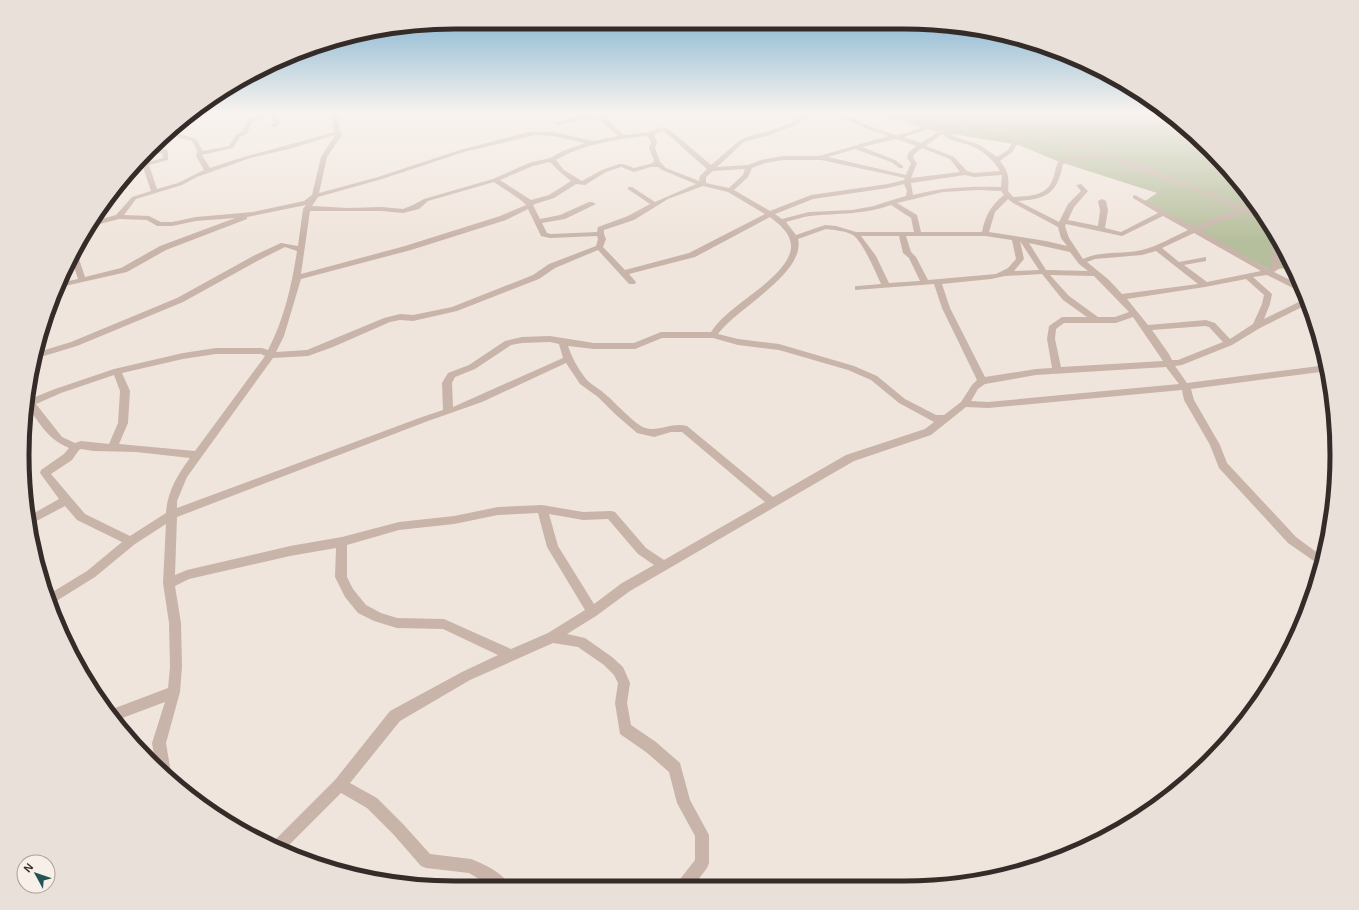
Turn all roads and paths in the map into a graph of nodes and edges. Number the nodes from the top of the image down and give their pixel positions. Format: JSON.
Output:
{"nodes":[{"id":1,"x":166,"y":155,"type":"edge"},
{"id":2,"x":199,"y":155,"type":"edge"},
{"id":3,"x":255,"y":155,"type":"edge"},
{"id":4,"x":325,"y":155,"type":"edge"},
{"id":5,"x":450,"y":155,"type":"edge"},
{"id":6,"x":559,"y":155,"type":"edge"},
{"id":7,"x":655,"y":155,"type":"edge"},
{"id":8,"x":696,"y":155,"type":"edge"},
{"id":9,"x":726,"y":155,"type":"edge"},
{"id":10,"x":828,"y":155,"type":"edge"},
{"id":11,"x":878,"y":155,"type":"edge"},
{"id":12,"x":909,"y":155,"type":"edge"},
{"id":13,"x":945,"y":155,"type":"edge"},
{"id":14,"x":990,"y":155,"type":"edge"},
{"id":15,"x":1004,"y":155,"type":"edge"},
{"id":16,"x":1103,"y":155,"type":"edge"},
{"id":17,"x":1108,"y":157,"type":"junction"},
{"id":18,"x":820,"y":158,"type":"junction"},
{"id":19,"x":952,"y":158,"type":"joint"},
{"id":20,"x":552,"y":160,"type":"junction"},
{"id":21,"x":997,"y":160,"type":"junction"},
{"id":22,"x":656,"y":165,"type":"junction"},
{"id":23,"x":749,"y":167,"type":"junction"},
{"id":24,"x":901,"y":167,"type":"junction"},
{"id":25,"x":711,"y":169,"type":"junction"},
{"id":26,"x":208,"y":171,"type":"junction"},
{"id":27,"x":886,"y":172,"type":"junction"},
{"id":28,"x":965,"y":172,"type":"junction"},
{"id":29,"x":1004,"y":173,"type":"junction"},
{"id":30,"x":909,"y":176,"type":"junction"},
{"id":31,"x":495,"y":180,"type":"junction"},
{"id":32,"x":575,"y":182,"type":"junction"},
{"id":33,"x":702,"y":184,"type":"junction"},
{"id":34,"x":1079,"y":184,"type":"dead end"},
{"id":35,"x":630,"y":188,"type":"dead end"},
{"id":36,"x":730,"y":190,"type":"junction"},
{"id":37,"x":155,"y":192,"type":"junction"},
{"id":38,"x":1008,"y":195,"type":"junction"},
{"id":39,"x":315,"y":196,"type":"junction"},
{"id":40,"x":1135,"y":197,"type":"dead end"},
{"id":41,"x":909,"y":198,"type":"junction"},
{"id":42,"x":891,"y":202,"type":"junction"},
{"id":43,"x":1102,"y":202,"type":"dead end"},
{"id":44,"x":592,"y":204,"type":"dead end"},
{"id":45,"x":529,"y":206,"type":"junction"},
{"id":46,"x":654,"y":206,"type":"junction"},
{"id":47,"x":307,"y":209,"type":"junction"},
{"id":48,"x":1243,"y":209,"type":"junction"},
{"id":49,"x":249,"y":213,"type":"junction"},
{"id":50,"x":1163,"y":213,"type":"junction"},
{"id":51,"x":770,"y":214,"type":"junction"},
{"id":52,"x":1255,"y":214,"type":"edge"},
{"id":53,"x":119,"y":218,"type":"junction"},
{"id":54,"x":782,"y":221,"type":"junction"},
{"id":55,"x":538,"y":222,"type":"junction"},
{"id":56,"x":98,"y":223,"type":"edge"},
{"id":57,"x":1062,"y":223,"type":"junction"},
{"id":58,"x":1102,"y":230,"type":"junction"},
{"id":59,"x":1194,"y":231,"type":"junction"},
{"id":60,"x":600,"y":234,"type":"junction"},
{"id":61,"x":856,"y":234,"type":"junction"},
{"id":62,"x":985,"y":234,"type":"junction"},
{"id":63,"x":902,"y":235,"type":"junction"},
{"id":64,"x":918,"y":235,"type":"junction"},
{"id":65,"x":793,"y":238,"type":"junction"},
{"id":66,"x":1019,"y":239,"type":"junction"},
{"id":67,"x":599,"y":247,"type":"junction"},
{"id":68,"x":1157,"y":248,"type":"junction"},
{"id":69,"x":300,"y":249,"type":"junction"},
{"id":70,"x":1073,"y":250,"type":"junction"},
{"id":71,"x":1278,"y":251,"type":"edge"},
{"id":72,"x":1203,"y":259,"type":"dead end"},
{"id":73,"x":76,"y":261,"type":"edge"},
{"id":74,"x":1082,"y":262,"type":"junction"},
{"id":75,"x":1179,"y":264,"type":"junction"},
{"id":76,"x":1044,"y":272,"type":"junction"},
{"id":77,"x":1268,"y":272,"type":"junction"},
{"id":78,"x":623,"y":273,"type":"junction"},
{"id":79,"x":1006,"y":274,"type":"junction"},
{"id":80,"x":1095,"y":274,"type":"junction"},
{"id":81,"x":1248,"y":277,"type":"junction"},
{"id":82,"x":297,"y":278,"type":"junction"},
{"id":83,"x":82,"y":279,"type":"junction"},
{"id":84,"x":937,"y":281,"type":"junction"},
{"id":85,"x":632,"y":282,"type":"dead end"},
{"id":86,"x":925,"y":282,"type":"junction"},
{"id":87,"x":65,"y":284,"type":"edge"},
{"id":88,"x":1205,"y":285,"type":"junction"},
{"id":89,"x":1295,"y":285,"type":"edge"},
{"id":90,"x":886,"y":286,"type":"junction"},
{"id":91,"x":858,"y":288,"type":"dead end"},
{"id":92,"x":1120,"y":296,"type":"junction"},
{"id":93,"x":1302,"y":304,"type":"edge"},
{"id":94,"x":1134,"y":313,"type":"junction"},
{"id":95,"x":1096,"y":319,"type":"junction"},
{"id":96,"x":1257,"y":326,"type":"junction"},
{"id":97,"x":1145,"y":328,"type":"junction"},
{"id":98,"x":713,"y":335,"type":"junction"},
{"id":99,"x":568,"y":343,"type":"junction"},
{"id":100,"x":1229,"y":343,"type":"junction"},
{"id":101,"x":42,"y":354,"type":"edge"},
{"id":102,"x":270,"y":355,"type":"junction"},
{"id":103,"x":568,"y":359,"type":"junction"},
{"id":104,"x":1169,"y":364,"type":"junction"},
{"id":105,"x":1321,"y":369,"type":"edge"},
{"id":106,"x":117,"y":371,"type":"junction"},
{"id":107,"x":1057,"y":371,"type":"junction"},
{"id":108,"x":982,"y":381,"type":"junction"},
{"id":109,"x":1186,"y":388,"type":"junction"},
{"id":110,"x":33,"y":401,"type":"edge"},
{"id":111,"x":964,"y":404,"type":"junction"},
{"id":112,"x":32,"y":408,"type":"edge"},
{"id":113,"x":448,"y":412,"type":"junction"},
{"id":114,"x":946,"y":418,"type":"junction"},
{"id":115,"x":75,"y":447,"type":"junction"},
{"id":116,"x":113,"y":447,"type":"junction"},
{"id":117,"x":198,"y":455,"type":"junction"},
{"id":118,"x":66,"y":500,"type":"junction"},
{"id":119,"x":773,"y":503,"type":"junction"},
{"id":120,"x":542,"y":509,"type":"junction"},
{"id":121,"x":171,"y":515,"type":"junction"},
{"id":122,"x":34,"y":518,"type":"edge"},
{"id":123,"x":131,"y":541,"type":"junction"},
{"id":124,"x":342,"y":542,"type":"junction"},
{"id":125,"x":1317,"y":558,"type":"edge"},
{"id":126,"x":664,"y":566,"type":"junction"},
{"id":127,"x":169,"y":583,"type":"junction"},
{"id":128,"x":54,"y":597,"type":"edge"},
{"id":129,"x":592,"y":612,"type":"junction"},
{"id":130,"x":552,"y":637,"type":"junction"},
{"id":131,"x":510,"y":655,"type":"junction"},
{"id":132,"x":174,"y":692,"type":"junction"},
{"id":133,"x":117,"y":714,"type":"edge"},
{"id":134,"x":163,"y":764,"type":"edge"},
{"id":135,"x":340,"y":784,"type":"junction"},
{"id":136,"x":281,"y":843,"type":"edge"},
{"id":137,"x":497,"y":881,"type":"edge"},
{"id":138,"x":688,"y":881,"type":"edge"}],
"edges":[{"from":1,"to":37,"type":"street"},
{"from":2,"to":26,"type":"street"},
{"from":3,"to":26,"type":"street"},
{"from":4,"to":39,"type":"street"},
{"from":5,"to":39,"type":"street"},
{"from":6,"to":20,"type":"street"},
{"from":7,"to":22,"type":"street"},
{"from":8,"to":25,"type":"street"},
{"from":9,"to":25,"type":"street"},
{"from":10,"to":18,"type":"street"},
{"from":11,"to":24,"type":"street"},
{"from":12,"to":30,"type":"street"},
{"from":13,"to":19,"type":"street"},
{"from":14,"to":21,"type":"street"},
{"from":15,"to":21,"type":"street"},
{"from":16,"to":17,"type":"street"},
{"from":17,"to":38,"type":"street"},
{"from":17,"to":48,"type":"street"},
{"from":18,"to":23,"type":"street"},
{"from":18,"to":27,"type":"street"},
{"from":19,"to":28,"type":"street"},
{"from":20,"to":31,"type":"street"},
{"from":20,"to":32,"type":"street"},
{"from":21,"to":29,"type":"street"},
{"from":22,"to":32,"type":"street"},
{"from":22,"to":33,"type":"street"},
{"from":23,"to":25,"type":"street"},
{"from":23,"to":36,"type":"street"},
{"from":24,"to":27,"type":"street"},
{"from":24,"to":30,"type":"street"},
{"from":25,"to":33,"type":"street"},
{"from":26,"to":37,"type":"street"},
{"from":27,"to":30,"type":"street"},
{"from":28,"to":29,"type":"street"},
{"from":28,"to":30,"type":"street"},
{"from":29,"to":38,"type":"street"},
{"from":30,"to":41,"type":"street"},
{"from":30,"to":51,"type":"street"},
{"from":31,"to":45,"type":"street"},
{"from":31,"to":47,"type":"street"},
{"from":32,"to":45,"type":"street"},
{"from":33,"to":36,"type":"street"},
{"from":33,"to":46,"type":"street"},
{"from":34,"to":57,"type":"street"},
{"from":35,"to":46,"type":"street"},
{"from":36,"to":51,"type":"street"},
{"from":37,"to":53,"type":"street"},
{"from":38,"to":41,"type":"street"},
{"from":38,"to":57,"type":"street"},
{"from":38,"to":62,"type":"street"},
{"from":39,"to":47,"type":"street"},
{"from":39,"to":49,"type":"street"},
{"from":40,"to":50,"type":"street"},
{"from":41,"to":42,"type":"street"},
{"from":42,"to":54,"type":"street"},
{"from":42,"to":64,"type":"street"},
{"from":43,"to":58,"type":"street"},
{"from":44,"to":55,"type":"street"},
{"from":45,"to":55,"type":"street"},
{"from":45,"to":82,"type":"street"},
{"from":46,"to":60,"type":"street"},
{"from":47,"to":69,"type":"street"},
{"from":48,"to":52,"type":"street"},
{"from":48,"to":59,"type":"street"},
{"from":49,"to":53,"type":"street"},
{"from":49,"to":83,"type":"street"},
{"from":50,"to":58,"type":"street"},
{"from":50,"to":59,"type":"street"},
{"from":51,"to":54,"type":"street"},
{"from":51,"to":78,"type":"street"},
{"from":53,"to":56,"type":"street"},
{"from":54,"to":65,"type":"street"},
{"from":55,"to":60,"type":"street"},
{"from":57,"to":58,"type":"street"},
{"from":57,"to":70,"type":"street"},
{"from":59,"to":68,"type":"street"},
{"from":59,"to":77,"type":"street"},
{"from":60,"to":67,"type":"street"},
{"from":61,"to":63,"type":"street"},
{"from":61,"to":65,"type":"street"},
{"from":61,"to":90,"type":"street"},
{"from":62,"to":64,"type":"street"},
{"from":62,"to":66,"type":"street"},
{"from":63,"to":64,"type":"street"},
{"from":63,"to":86,"type":"street"},
{"from":65,"to":98,"type":"street"},
{"from":66,"to":70,"type":"street"},
{"from":66,"to":76,"type":"street"},
{"from":66,"to":79,"type":"street"},
{"from":67,"to":78,"type":"street"},
{"from":67,"to":102,"type":"street"},
{"from":68,"to":74,"type":"street"},
{"from":68,"to":75,"type":"street"},
{"from":69,"to":82,"type":"street"},
{"from":69,"to":101,"type":"street"},
{"from":70,"to":74,"type":"street"},
{"from":71,"to":77,"type":"street"},
{"from":72,"to":75,"type":"street"},
{"from":73,"to":83,"type":"street"},
{"from":74,"to":80,"type":"street"},
{"from":75,"to":88,"type":"street"},
{"from":76,"to":79,"type":"street"},
{"from":76,"to":80,"type":"street"},
{"from":76,"to":95,"type":"street"},
{"from":77,"to":81,"type":"street"},
{"from":77,"to":89,"type":"street"},
{"from":78,"to":85,"type":"street"},
{"from":79,"to":84,"type":"street"},
{"from":80,"to":92,"type":"street"},
{"from":81,"to":88,"type":"street"},
{"from":81,"to":96,"type":"street"},
{"from":82,"to":102,"type":"street"},
{"from":83,"to":87,"type":"street"},
{"from":84,"to":86,"type":"street"},
{"from":84,"to":108,"type":"street"},
{"from":86,"to":90,"type":"street"},
{"from":88,"to":92,"type":"street"},
{"from":90,"to":91,"type":"street"},
{"from":92,"to":94,"type":"street"},
{"from":93,"to":96,"type":"street"},
{"from":94,"to":95,"type":"street"},
{"from":94,"to":97,"type":"street"},
{"from":95,"to":107,"type":"street"},
{"from":96,"to":100,"type":"street"},
{"from":97,"to":100,"type":"street"},
{"from":97,"to":104,"type":"street"},
{"from":98,"to":99,"type":"street"},
{"from":98,"to":114,"type":"street"},
{"from":99,"to":103,"type":"street"},
{"from":99,"to":113,"type":"street"},
{"from":100,"to":104,"type":"street"},
{"from":102,"to":106,"type":"street"},
{"from":102,"to":117,"type":"street"},
{"from":103,"to":113,"type":"street"},
{"from":103,"to":119,"type":"street"},
{"from":104,"to":107,"type":"street"},
{"from":104,"to":109,"type":"street"},
{"from":105,"to":109,"type":"street"},
{"from":106,"to":110,"type":"street"},
{"from":106,"to":116,"type":"street"},
{"from":107,"to":108,"type":"street"},
{"from":108,"to":111,"type":"street"},
{"from":109,"to":111,"type":"street"},
{"from":109,"to":125,"type":"street"},
{"from":111,"to":114,"type":"street"},
{"from":112,"to":115,"type":"street"},
{"from":113,"to":121,"type":"street"},
{"from":114,"to":119,"type":"street"},
{"from":115,"to":116,"type":"street"},
{"from":115,"to":118,"type":"street"},
{"from":116,"to":117,"type":"street"},
{"from":117,"to":121,"type":"street"},
{"from":118,"to":122,"type":"street"},
{"from":118,"to":123,"type":"street"},
{"from":119,"to":126,"type":"street"},
{"from":120,"to":124,"type":"street"},
{"from":120,"to":126,"type":"street"},
{"from":120,"to":129,"type":"street"},
{"from":121,"to":123,"type":"street"},
{"from":121,"to":127,"type":"street"},
{"from":123,"to":128,"type":"street"},
{"from":124,"to":127,"type":"street"},
{"from":124,"to":131,"type":"street"},
{"from":126,"to":129,"type":"street"},
{"from":127,"to":132,"type":"street"},
{"from":129,"to":130,"type":"street"},
{"from":130,"to":131,"type":"street"},
{"from":130,"to":138,"type":"street"},
{"from":131,"to":135,"type":"street"},
{"from":132,"to":133,"type":"street"},
{"from":132,"to":134,"type":"street"},
{"from":135,"to":136,"type":"street"},
{"from":135,"to":137,"type":"street"}]}
